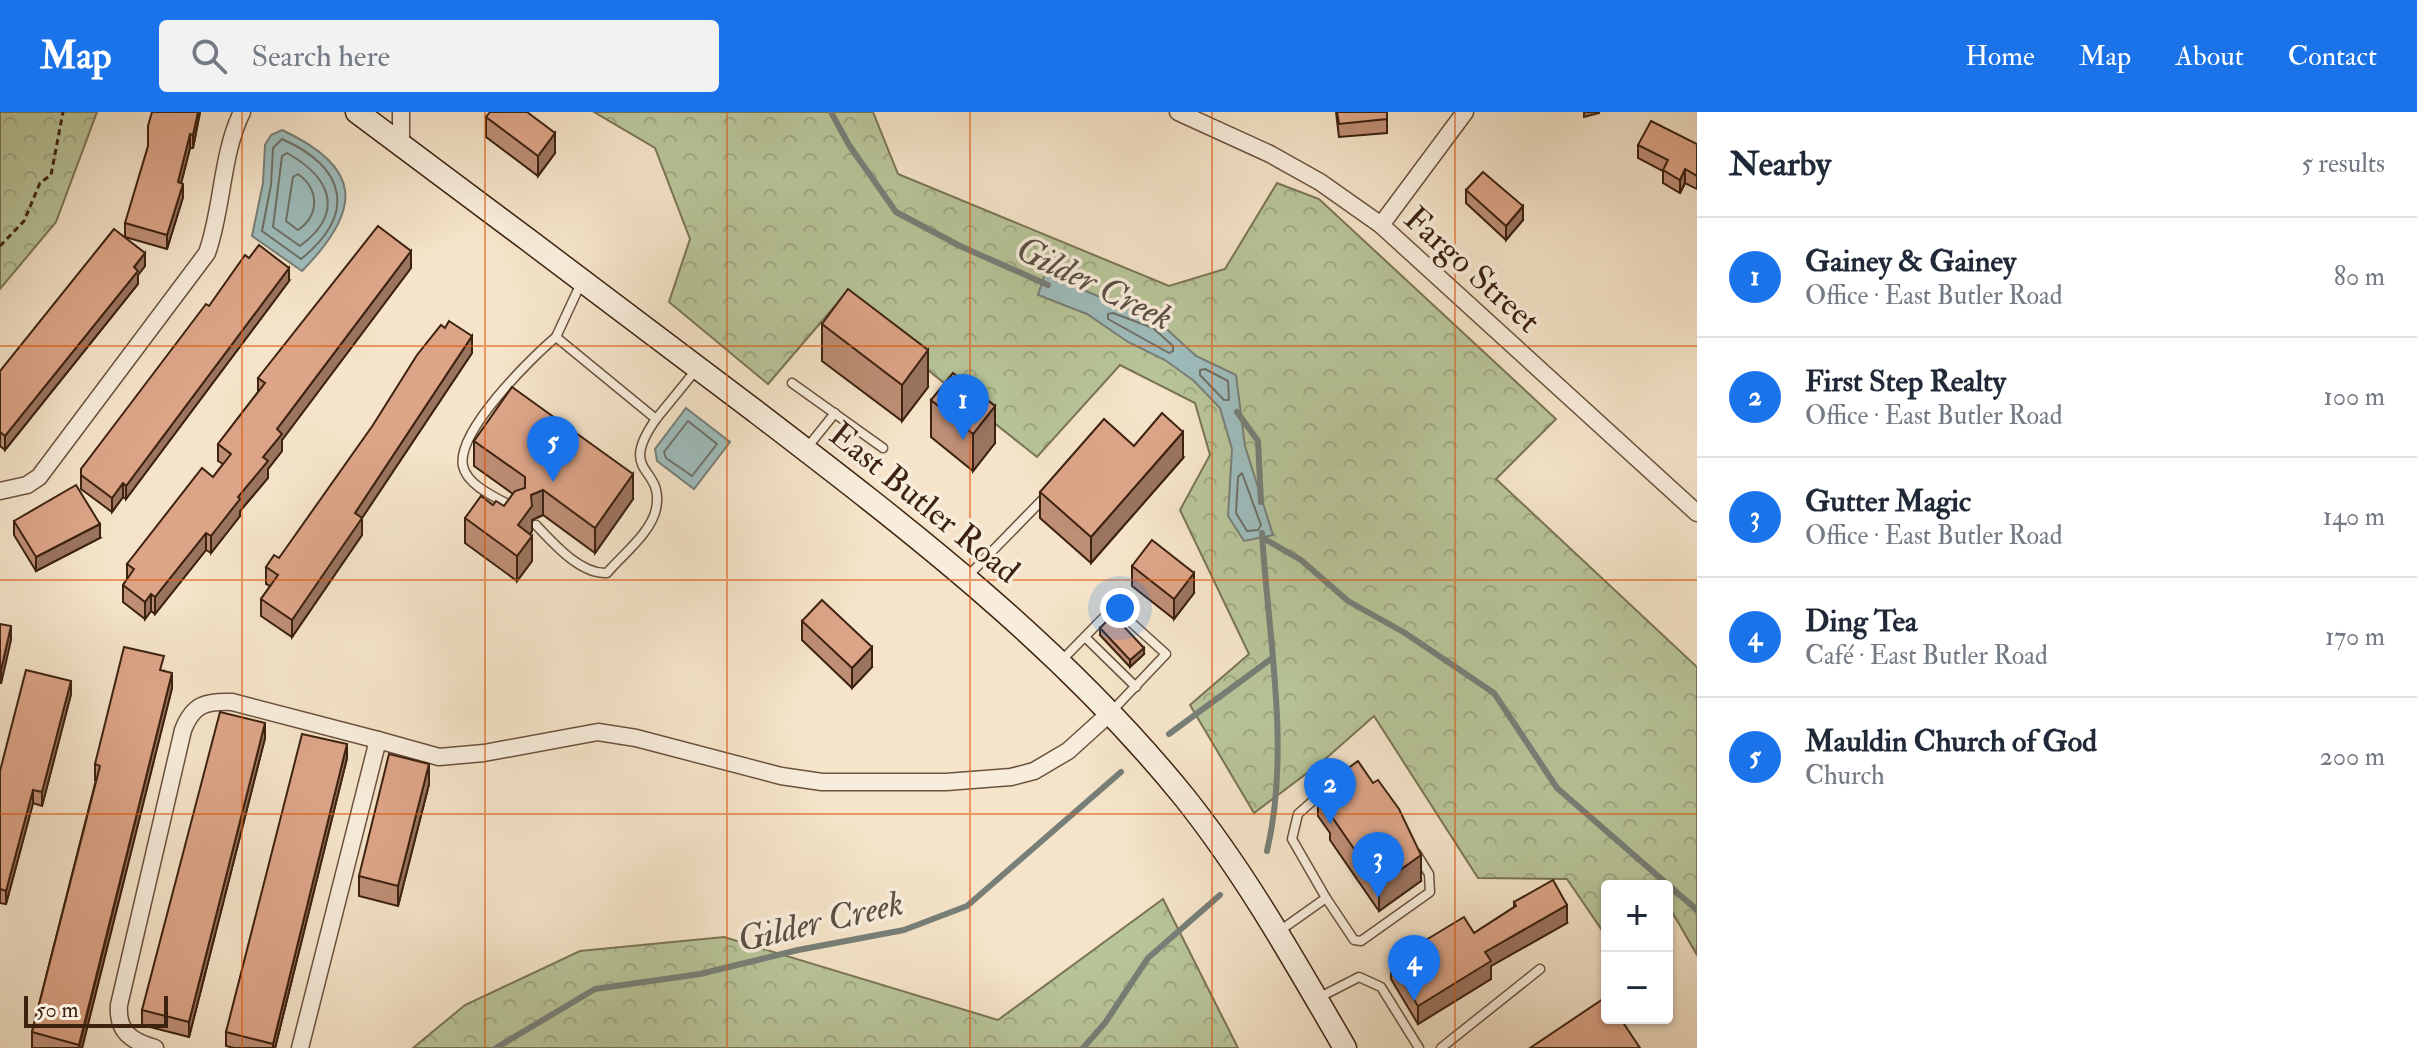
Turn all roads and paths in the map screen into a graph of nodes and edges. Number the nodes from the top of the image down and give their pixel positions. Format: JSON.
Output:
{"nodes":[{"id":1,"x":63,"y":112,"type":"edge"},
{"id":2,"x":242,"y":112,"type":"edge"},
{"id":3,"x":357,"y":112,"type":"edge"},
{"id":4,"x":401,"y":112,"type":"edge"},
{"id":5,"x":1178,"y":112,"type":"edge"},
{"id":6,"x":1465,"y":112,"type":"edge"},
{"id":7,"x":401,"y":144,"type":"junction"},
{"id":8,"x":1381,"y":225,"type":"junction"},
{"id":9,"x":0,"y":246,"type":"edge"},
{"id":10,"x":583,"y":281,"type":"junction"},
{"id":11,"x":556,"y":337,"type":"junction"},
{"id":12,"x":698,"y":367,"type":"junction"},
{"id":13,"x":792,"y":383,"type":"dead end"},
{"id":14,"x":835,"y":413,"type":"junction"},
{"id":15,"x":656,"y":419,"type":"junction"},
{"id":16,"x":883,"y":448,"type":"dead end"},
{"id":17,"x":806,"y":450,"type":"junction"},
{"id":18,"x":0,"y":491,"type":"edge"},
{"id":19,"x":1050,"y":492,"type":"edge"},
{"id":20,"x":519,"y":510,"type":"edge"},
{"id":21,"x":1697,"y":513,"type":"edge"},
{"id":22,"x":536,"y":525,"type":"dead end"},
{"id":23,"x":967,"y":576,"type":"junction"},
{"id":24,"x":1085,"y":637,"type":"junction"},
{"id":25,"x":1060,"y":662,"type":"junction"},
{"id":26,"x":1136,"y":687,"type":"junction"},
{"id":27,"x":1110,"y":713,"type":"junction"},
{"id":28,"x":378,"y":740,"type":"junction"},
{"id":29,"x":1331,"y":787,"type":"edge"},
{"id":30,"x":1413,"y":848,"type":"edge"},
{"id":31,"x":1326,"y":898,"type":"junction"},
{"id":32,"x":1277,"y":933,"type":"junction"},
{"id":33,"x":1540,"y":969,"type":"dead end"},
{"id":34,"x":1317,"y":999,"type":"junction"},
{"id":35,"x":155,"y":1048,"type":"edge"},
{"id":36,"x":300,"y":1048,"type":"edge"},
{"id":37,"x":1345,"y":1048,"type":"edge"},
{"id":38,"x":1419,"y":1048,"type":"edge"},
{"id":39,"x":1441,"y":1048,"type":"edge"}],
"edges":[{"from":1,"to":9,"type":"path"},
{"from":2,"to":18,"type":"street"},
{"from":3,"to":7,"type":"main road","name":"East Butler Road"},
{"from":4,"to":7,"type":"street"},
{"from":5,"to":8,"type":"street","name":"Fargo Street"},
{"from":6,"to":8,"type":"street"},
{"from":7,"to":10,"type":"main road","name":"East Butler Road"},
{"from":8,"to":21,"type":"street","name":"Fargo Street"},
{"from":10,"to":11,"type":"lane"},
{"from":10,"to":12,"type":"main road","name":"East Butler Road"},
{"from":11,"to":15,"type":"lane"},
{"from":11,"to":20,"type":"lane"},
{"from":12,"to":15,"type":"lane"},
{"from":12,"to":17,"type":"main road","name":"East Butler Road"},
{"from":13,"to":14,"type":"lane"},
{"from":14,"to":16,"type":"lane"},
{"from":14,"to":17,"type":"lane"},
{"from":15,"to":22,"type":"lane"},
{"from":17,"to":23,"type":"main road","name":"East Butler Road"},
{"from":19,"to":23,"type":"lane"},
{"from":23,"to":25,"type":"main road","name":"East Butler Road"},
{"from":24,"to":25,"type":"lane"},
{"from":24,"to":26,"type":"lane"},
{"from":24,"to":26,"type":"lane"},
{"from":25,"to":27,"type":"main road","name":"East Butler Road"},
{"from":26,"to":27,"type":"lane"},
{"from":27,"to":28,"type":"street"},
{"from":27,"to":32,"type":"main road","name":"East Butler Road"},
{"from":28,"to":35,"type":"street"},
{"from":28,"to":36,"type":"street"},
{"from":29,"to":31,"type":"lane"},
{"from":30,"to":31,"type":"lane"},
{"from":31,"to":32,"type":"lane"},
{"from":32,"to":34,"type":"main road","name":"East Butler Road"},
{"from":33,"to":39,"type":"lane"},
{"from":34,"to":37,"type":"main road","name":"East Butler Road"},
{"from":34,"to":38,"type":"lane"}]}
